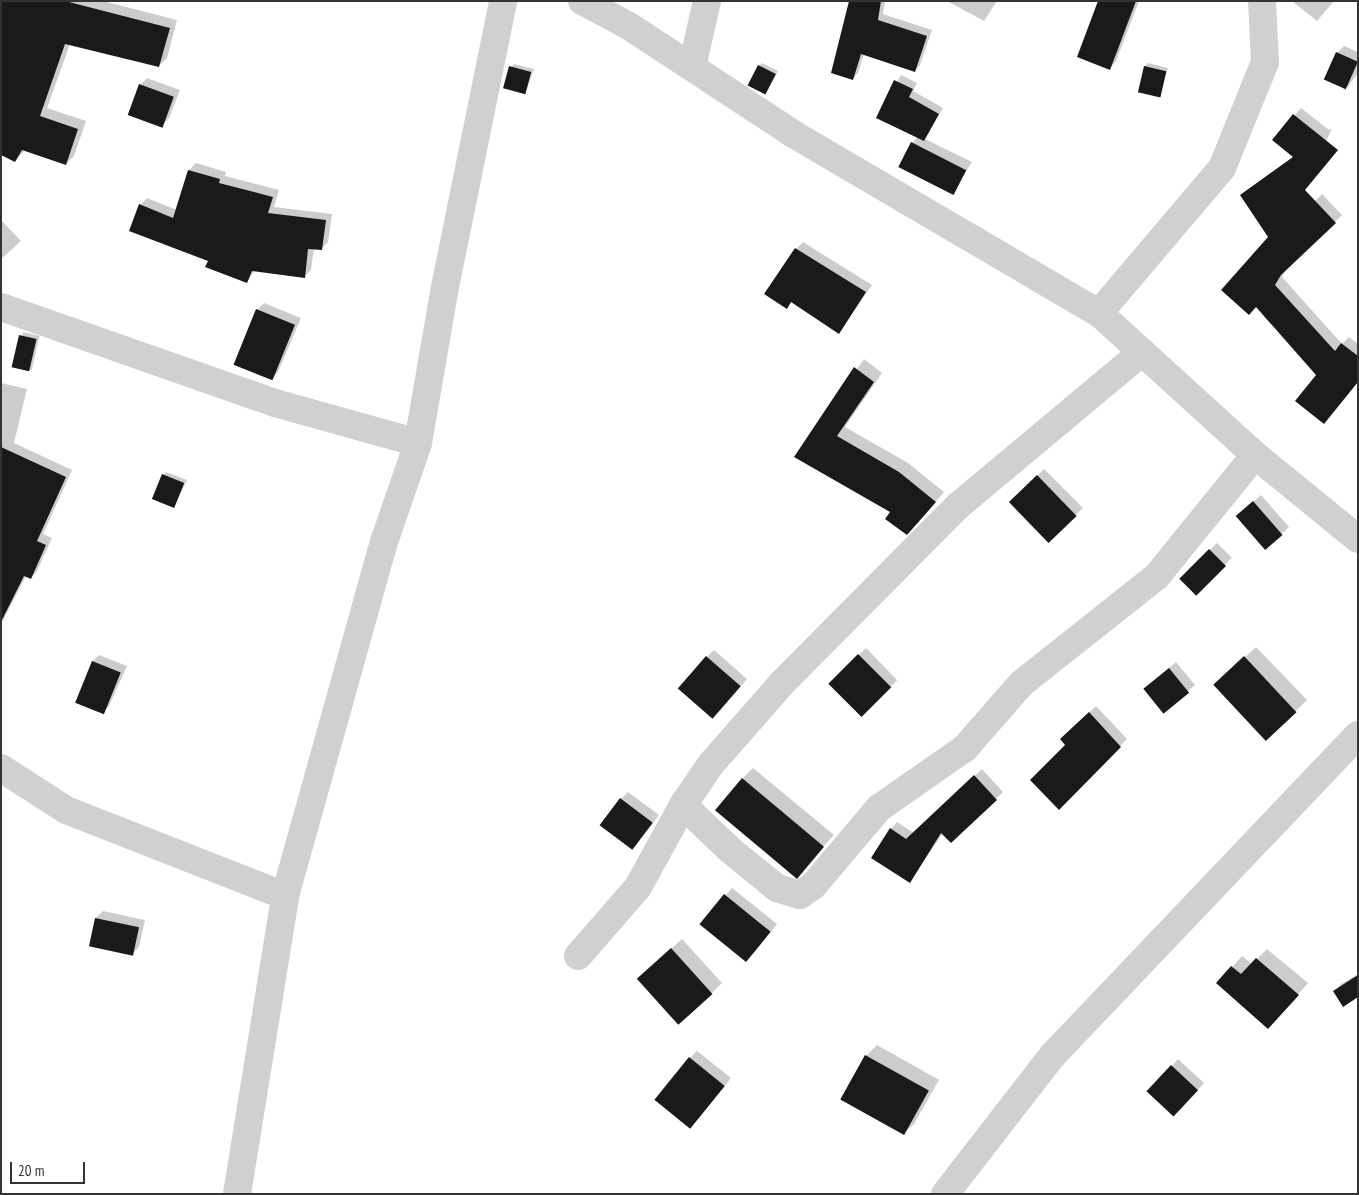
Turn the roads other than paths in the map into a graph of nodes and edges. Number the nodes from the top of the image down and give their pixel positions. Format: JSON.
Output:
{"nodes":[{"id":1,"x":503,"y":1,"type":"edge"},
{"id":2,"x":582,"y":1,"type":"edge"},
{"id":3,"x":707,"y":1,"type":"edge"},
{"id":4,"x":1262,"y":1,"type":"edge"},
{"id":5,"x":692,"y":67,"type":"junction"},
{"id":6,"x":1,"y":307,"type":"edge"},
{"id":7,"x":1099,"y":313,"type":"junction"},
{"id":8,"x":1142,"y":352,"type":"junction"},
{"id":9,"x":418,"y":443,"type":"junction"},
{"id":10,"x":1256,"y":455,"type":"junction"},
{"id":11,"x":1358,"y":539,"type":"edge"},
{"id":12,"x":1358,"y":735,"type":"edge"},
{"id":13,"x":1,"y":768,"type":"edge"},
{"id":14,"x":683,"y":805,"type":"junction"},
{"id":15,"x":285,"y":896,"type":"junction"},
{"id":16,"x":578,"y":956,"type":"dead end"},
{"id":17,"x":237,"y":1194,"type":"edge"},
{"id":18,"x":945,"y":1194,"type":"edge"}],
"edges":[{"from":1,"to":9,"type":"street"},
{"from":2,"to":5,"type":"street"},
{"from":3,"to":5,"type":"street"},
{"from":4,"to":7,"type":"street"},
{"from":5,"to":7,"type":"street"},
{"from":6,"to":9,"type":"street"},
{"from":7,"to":8,"type":"street"},
{"from":8,"to":10,"type":"street"},
{"from":8,"to":14,"type":"street"},
{"from":9,"to":15,"type":"street"},
{"from":10,"to":11,"type":"street"},
{"from":10,"to":14,"type":"street"},
{"from":12,"to":18,"type":"street"},
{"from":13,"to":15,"type":"street"},
{"from":14,"to":16,"type":"street"},
{"from":15,"to":17,"type":"street"}]}
